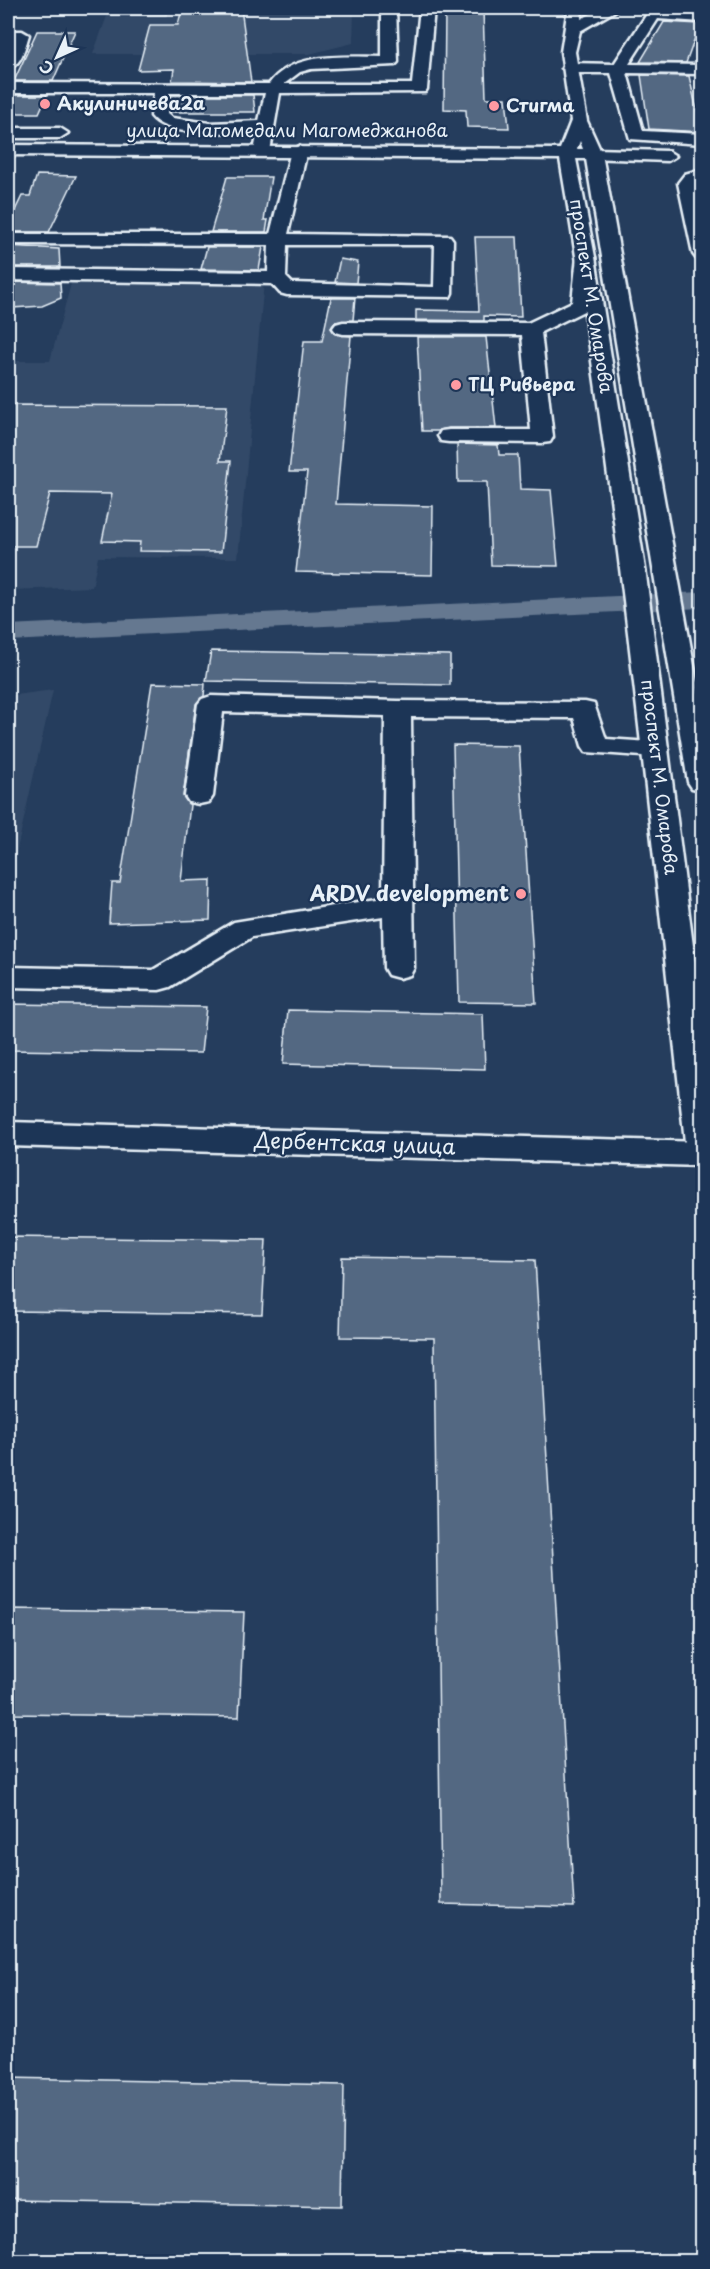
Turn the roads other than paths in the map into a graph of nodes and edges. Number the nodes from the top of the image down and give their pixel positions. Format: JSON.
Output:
{"nodes":[{"id":1,"x":389,"y":8,"type":"edge"},
{"id":2,"x":428,"y":8,"type":"edge"},
{"id":3,"x":575,"y":8,"type":"edge"},
{"id":4,"x":595,"y":8,"type":"edge"},
{"id":5,"x":613,"y":8,"type":"edge"},
{"id":6,"x":702,"y":18,"type":"edge"},
{"id":7,"x":573,"y":29,"type":"junction"},
{"id":8,"x":8,"y":35,"type":"edge"},
{"id":9,"x":8,"y":64,"type":"edge"},
{"id":10,"x":570,"y":68,"type":"junction"},
{"id":11,"x":618,"y":69,"type":"junction"},
{"id":12,"x":702,"y":70,"type":"edge"},
{"id":13,"x":8,"y":88,"type":"edge"},
{"id":14,"x":162,"y":88,"type":"junction"},
{"id":15,"x":275,"y":89,"type":"junction"},
{"id":16,"x":579,"y":121,"type":"junction"},
{"id":17,"x":268,"y":126,"type":"junction"},
{"id":18,"x":8,"y":133,"type":"edge"},
{"id":19,"x":60,"y":133,"type":"dead end"},
{"id":20,"x":702,"y":139,"type":"edge"},
{"id":21,"x":8,"y":150,"type":"edge"},
{"id":22,"x":262,"y":151,"type":"junction"},
{"id":23,"x":299,"y":151,"type":"junction"},
{"id":24,"x":567,"y":153,"type":"junction"},
{"id":25,"x":594,"y":154,"type":"junction"},
{"id":26,"x":681,"y":157,"type":"dead end"},
{"id":27,"x":702,"y":174,"type":"edge"},
{"id":28,"x":8,"y":239,"type":"edge"},
{"id":29,"x":278,"y":239,"type":"junction"},
{"id":30,"x":702,"y":254,"type":"edge"},
{"id":31,"x":586,"y":257,"type":"junction"},
{"id":32,"x":8,"y":275,"type":"edge"},
{"id":33,"x":277,"y":278,"type":"junction"},
{"id":34,"x":343,"y":328,"type":"dead end"},
{"id":35,"x":531,"y":329,"type":"junction"},
{"id":36,"x":449,"y":436,"type":"dead end"},
{"id":37,"x":398,"y":709,"type":"junction"},
{"id":38,"x":656,"y":749,"type":"junction"},
{"id":39,"x":702,"y":782,"type":"edge"},
{"id":40,"x":199,"y":796,"type":"dead end"},
{"id":41,"x":397,"y":904,"type":"junction"},
{"id":42,"x":399,"y":968,"type":"dead end"},
{"id":43,"x":8,"y":977,"type":"edge"},
{"id":44,"x":8,"y":1134,"type":"edge"},
{"id":45,"x":702,"y":1142,"type":"edge"},
{"id":46,"x":702,"y":1154,"type":"edge"}],
"edges":[{"from":1,"to":15,"type":"main road"},
{"from":2,"to":15,"type":"main road"},
{"from":3,"to":7,"type":"main road","name":"проспект М. Омарова"},
{"from":4,"to":5,"type":"main road"},
{"from":5,"to":7,"type":"main road"},
{"from":6,"to":11,"type":"main road"},
{"from":7,"to":10,"type":"main road","name":"проспект М. Омарова"},
{"from":8,"to":9,"type":"main road"},
{"from":10,"to":11,"type":"main road"},
{"from":10,"to":16,"type":"main road","name":"проспект М. Омарова"},
{"from":11,"to":12,"type":"main road"},
{"from":11,"to":20,"type":"main road"},
{"from":13,"to":14,"type":"main road"},
{"from":14,"to":15,"type":"main road"},
{"from":14,"to":17,"type":"main road"},
{"from":15,"to":17,"type":"main road"},
{"from":16,"to":24,"type":"main road"},
{"from":16,"to":25,"type":"main road","name":"проспект М. Омарова"},
{"from":17,"to":22,"type":"main road"},
{"from":18,"to":19,"type":"main road"},
{"from":21,"to":22,"type":"main road","name":"улица Магомедали Магомеджанова"},
{"from":22,"to":23,"type":"main road","name":"улица Магомедали Магомеджанова"},
{"from":23,"to":24,"type":"main road","name":"улица Магомедали Магомеджанова"},
{"from":23,"to":29,"type":"main road"},
{"from":24,"to":25,"type":"main road","name":"улица Магомедали Магомеджанова"},
{"from":24,"to":31,"type":"main road","name":"проспект М. Омарова"},
{"from":25,"to":26,"type":"main road","name":"улица Магомедали Магомеджанова"},
{"from":25,"to":39,"type":"main road","name":"проспект М. Омарова"},
{"from":27,"to":30,"type":"main road"},
{"from":28,"to":29,"type":"main road"},
{"from":29,"to":33,"type":"main road"},
{"from":29,"to":33,"type":"main road"},
{"from":31,"to":35,"type":"main road"},
{"from":31,"to":38,"type":"main road","name":"проспект М. Омарова"},
{"from":32,"to":33,"type":"main road"},
{"from":34,"to":35,"type":"main road"},
{"from":35,"to":36,"type":"main road"},
{"from":37,"to":38,"type":"main road"},
{"from":37,"to":40,"type":"main road"},
{"from":37,"to":41,"type":"main road"},
{"from":38,"to":45,"type":"main road","name":"проспект М. Омарова"},
{"from":41,"to":42,"type":"main road"},
{"from":41,"to":43,"type":"main road"},
{"from":44,"to":46,"type":"main road","name":"Дербентская улица"}]}
